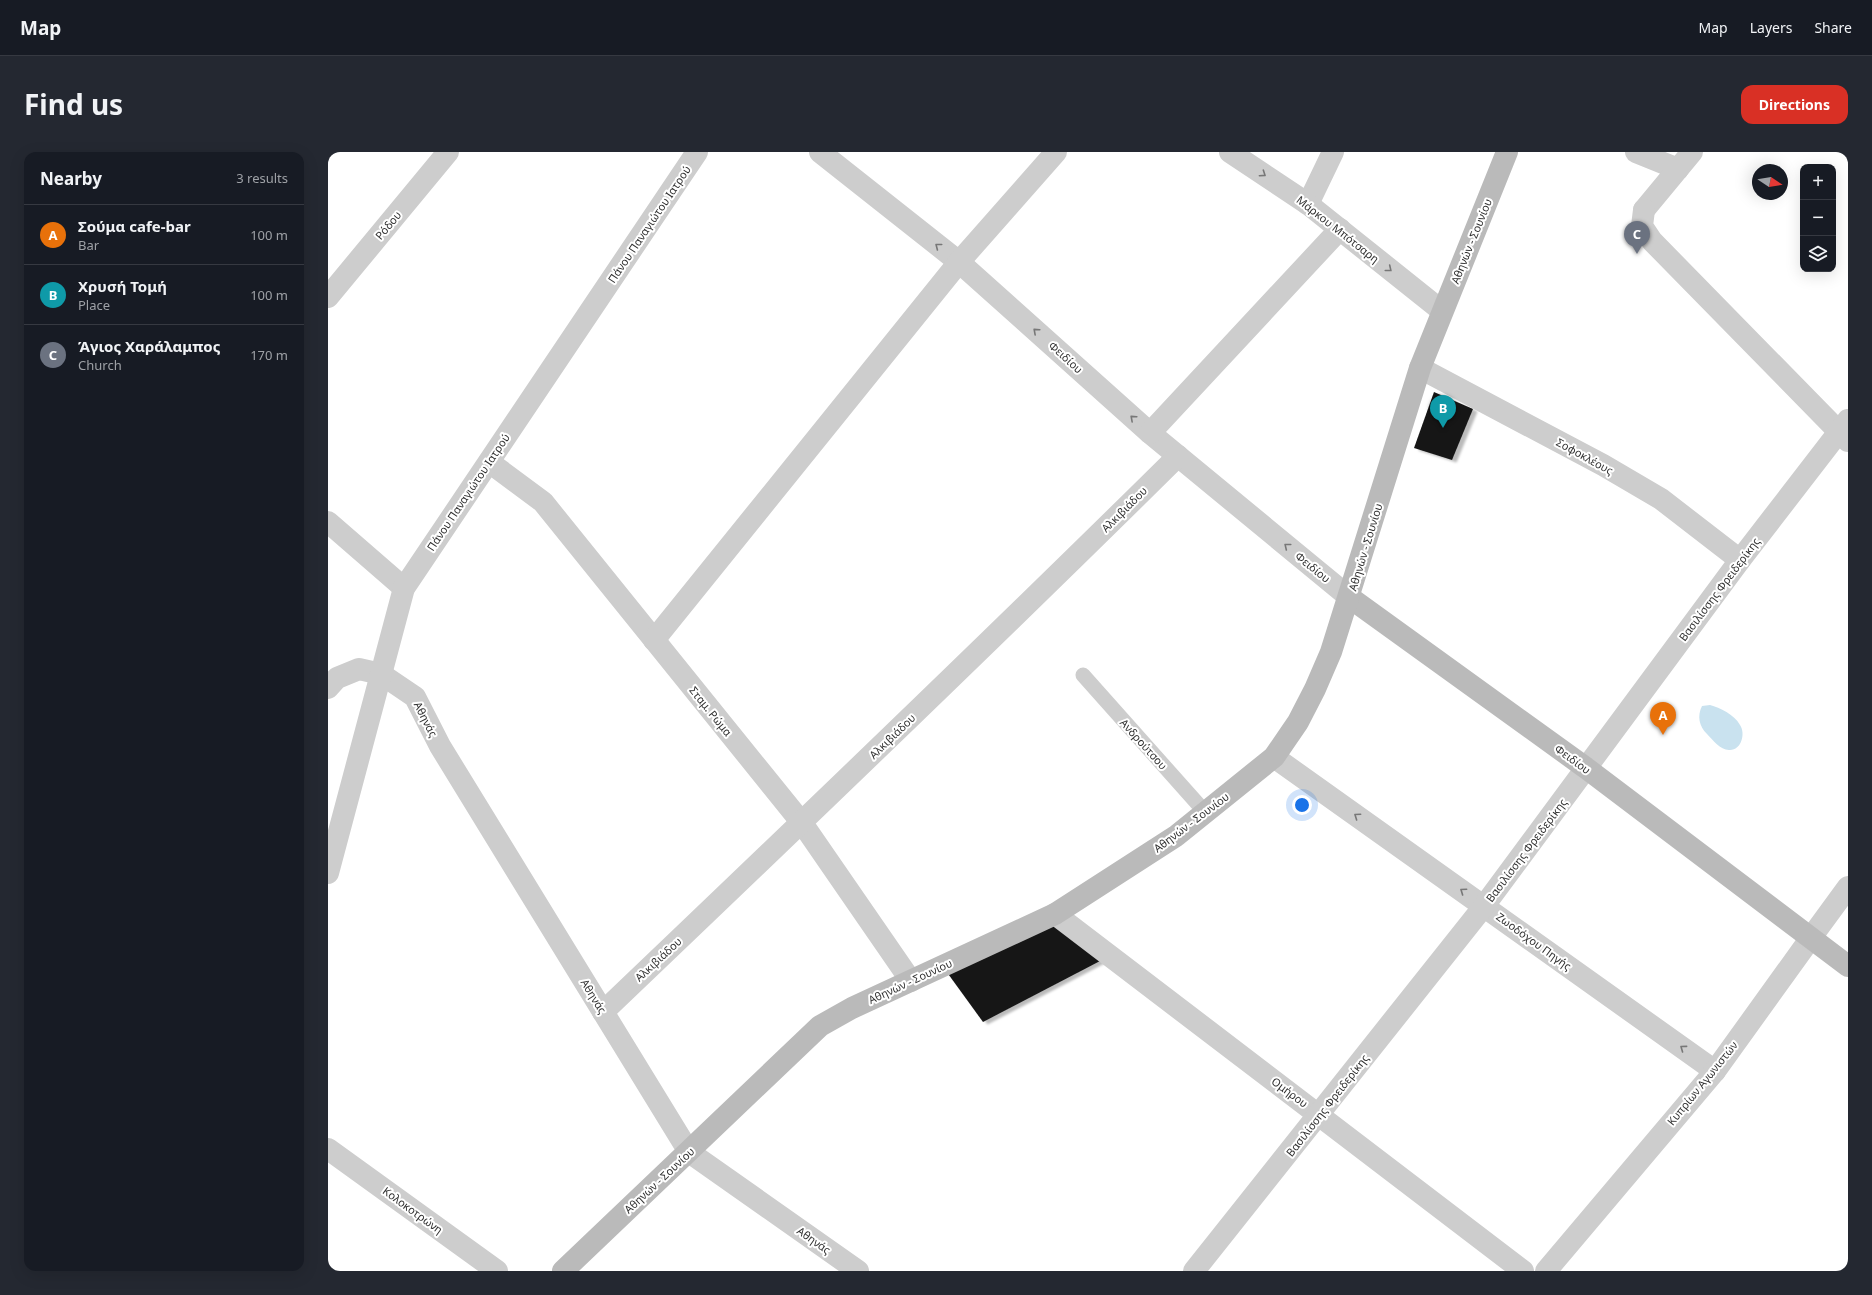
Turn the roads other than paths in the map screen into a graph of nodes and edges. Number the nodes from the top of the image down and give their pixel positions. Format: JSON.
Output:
{"nodes":[{"id":1,"x":448,"y":152,"type":"edge"},
{"id":2,"x":697,"y":152,"type":"edge"},
{"id":3,"x":820,"y":152,"type":"edge"},
{"id":4,"x":1056,"y":152,"type":"edge"},
{"id":5,"x":1230,"y":152,"type":"edge"},
{"id":6,"x":1333,"y":152,"type":"edge"},
{"id":7,"x":1507,"y":152,"type":"edge"},
{"id":8,"x":1636,"y":152,"type":"edge"},
{"id":9,"x":1692,"y":152,"type":"edge"},
{"id":10,"x":1678,"y":169,"type":"junction"},
{"id":11,"x":1308,"y":204,"type":"junction"},
{"id":12,"x":1340,"y":229,"type":"junction"},
{"id":13,"x":959,"y":262,"type":"junction"},
{"id":14,"x":328,"y":297,"type":"edge"},
{"id":15,"x":1442,"y":311,"type":"junction"},
{"id":16,"x":1420,"y":368,"type":"junction"},
{"id":17,"x":1845,"y":431,"type":"edge"},
{"id":18,"x":1150,"y":433,"type":"junction"},
{"id":19,"x":1178,"y":456,"type":"junction"},
{"id":20,"x":489,"y":462,"type":"junction"},
{"id":21,"x":328,"y":522,"type":"edge"},
{"id":22,"x":1740,"y":560,"type":"junction"},
{"id":23,"x":404,"y":588,"type":"junction"},
{"id":24,"x":1349,"y":597,"type":"junction"},
{"id":25,"x":654,"y":640,"type":"junction"},
{"id":26,"x":381,"y":674,"type":"junction"},
{"id":27,"x":1083,"y":675,"type":"dead end"},
{"id":28,"x":328,"y":688,"type":"edge"},
{"id":29,"x":1274,"y":757,"type":"junction"},
{"id":30,"x":1586,"y":768,"type":"junction"},
{"id":31,"x":1205,"y":812,"type":"junction"},
{"id":32,"x":802,"y":823,"type":"junction"},
{"id":33,"x":328,"y":873,"type":"edge"},
{"id":34,"x":1848,"y":887,"type":"edge"},
{"id":35,"x":1484,"y":906,"type":"junction"},
{"id":36,"x":1055,"y":914,"type":"junction"},
{"id":37,"x":1810,"y":939,"type":"junction"},
{"id":38,"x":1848,"y":966,"type":"edge"},
{"id":39,"x":911,"y":981,"type":"junction"},
{"id":40,"x":603,"y":1012,"type":"junction"},
{"id":41,"x":1715,"y":1071,"type":"junction"},
{"id":42,"x":1320,"y":1115,"type":"junction"},
{"id":43,"x":328,"y":1149,"type":"edge"},
{"id":44,"x":689,"y":1152,"type":"junction"},
{"id":45,"x":497,"y":1271,"type":"edge"},
{"id":46,"x":563,"y":1271,"type":"edge"},
{"id":47,"x":858,"y":1271,"type":"edge"},
{"id":48,"x":1194,"y":1271,"type":"edge"},
{"id":49,"x":1523,"y":1271,"type":"edge"},
{"id":50,"x":1546,"y":1271,"type":"edge"}],
"edges":[{"from":1,"to":14,"type":"street","name":"Ρόδου"},
{"from":2,"to":20,"type":"street","name":"Πάνου Παναγιώτου Ιατρού"},
{"from":13,"to":3,"type":"street","name":"Φειδίου","one_way":true},
{"from":4,"to":13,"type":"street"},
{"from":5,"to":11,"type":"street","name":"Μάρκου Μπότσαρη","one_way":true},
{"from":6,"to":11,"type":"street"},
{"from":7,"to":15,"type":"main road","name":"Αθηνών - Σουνίου"},
{"from":8,"to":10,"type":"street"},
{"from":9,"to":10,"type":"street"},
{"from":10,"to":17,"type":"street"},
{"from":11,"to":12,"type":"street","name":"Μάρκου Μπότσαρη"},
{"from":12,"to":15,"type":"street","name":"Μάρκου Μπότσαρη","one_way":true},
{"from":12,"to":18,"type":"street"},
{"from":18,"to":13,"type":"street","name":"Φειδίου","one_way":true},
{"from":13,"to":25,"type":"street"},
{"from":15,"to":16,"type":"main road","name":"Αθηνών - Σουνίου"},
{"from":16,"to":22,"type":"street","name":"Σοφοκλέους"},
{"from":16,"to":24,"type":"main road","name":"Αθηνών - Σουνίου"},
{"from":17,"to":22,"type":"street","name":"Βασιλίσσης Φρειδερίκης"},
{"from":18,"to":19,"type":"street","name":"Φειδίου"},
{"from":24,"to":19,"type":"street","name":"Φειδίου","one_way":true},
{"from":19,"to":32,"type":"street","name":"Αλκιβιάδου"},
{"from":20,"to":23,"type":"street","name":"Πάνου Παναγιώτου Ιατρού"},
{"from":20,"to":25,"type":"street","name":"Σταμ. Ρώμα"},
{"from":21,"to":23,"type":"street"},
{"from":22,"to":30,"type":"street","name":"Βασιλίσσης Φρειδερίκης"},
{"from":23,"to":26,"type":"street","name":"Πάνου Παναγιώτου Ιατρού"},
{"from":24,"to":29,"type":"main road","name":"Αθηνών - Σουνίου"},
{"from":24,"to":30,"type":"main road","name":"Φειδίου"},
{"from":25,"to":32,"type":"street","name":"Σταμ. Ρώμα"},
{"from":26,"to":28,"type":"street"},
{"from":26,"to":33,"type":"street","name":"Πάνου Παναγιώτου Ιατρού"},
{"from":26,"to":40,"type":"street","name":"Αθηνάς"},
{"from":27,"to":31,"type":"lane","name":"Ανδρούτσου"},
{"from":29,"to":31,"type":"main road","name":"Αθηνών - Σουνίου"},
{"from":35,"to":29,"type":"street","name":"Ζωοδόχου Πηγής","one_way":true},
{"from":30,"to":35,"type":"street","name":"Βασιλίσσης Φρειδερίκης"},
{"from":30,"to":37,"type":"main road","name":"Φειδίου"},
{"from":31,"to":36,"type":"main road","name":"Αθηνών - Σουνίου"},
{"from":32,"to":39,"type":"street","name":"Σταμ. Ρώμα"},
{"from":32,"to":40,"type":"street","name":"Αλκιβιάδου"},
{"from":34,"to":37,"type":"street","name":"Κυπρίων Αγωνιστών"},
{"from":41,"to":35,"type":"street","name":"Ζωοδόχου Πηγής","one_way":true},
{"from":35,"to":42,"type":"street","name":"Βασιλίσσης Φρειδερίκης"},
{"from":36,"to":39,"type":"main road","name":"Αθηνών - Σουνίου"},
{"from":36,"to":42,"type":"street","name":"Ομήρου"},
{"from":37,"to":38,"type":"main road","name":"Φειδίου"},
{"from":37,"to":41,"type":"street","name":"Κυπρίων Αγωνιστών"},
{"from":39,"to":44,"type":"main road","name":"Αθηνών - Σουνίου"},
{"from":40,"to":44,"type":"street","name":"Αθηνάς"},
{"from":41,"to":50,"type":"street","name":"Κυπρίων Αγωνιστών"},
{"from":42,"to":48,"type":"street","name":"Βασιλίσσης Φρειδερίκης"},
{"from":42,"to":49,"type":"street","name":"Ομήρου"},
{"from":43,"to":45,"type":"street","name":"Κολοκοτρώνη"},
{"from":44,"to":46,"type":"main road","name":"Αθηνών - Σουνίου"},
{"from":44,"to":47,"type":"street","name":"Αθηνάς"}]}
